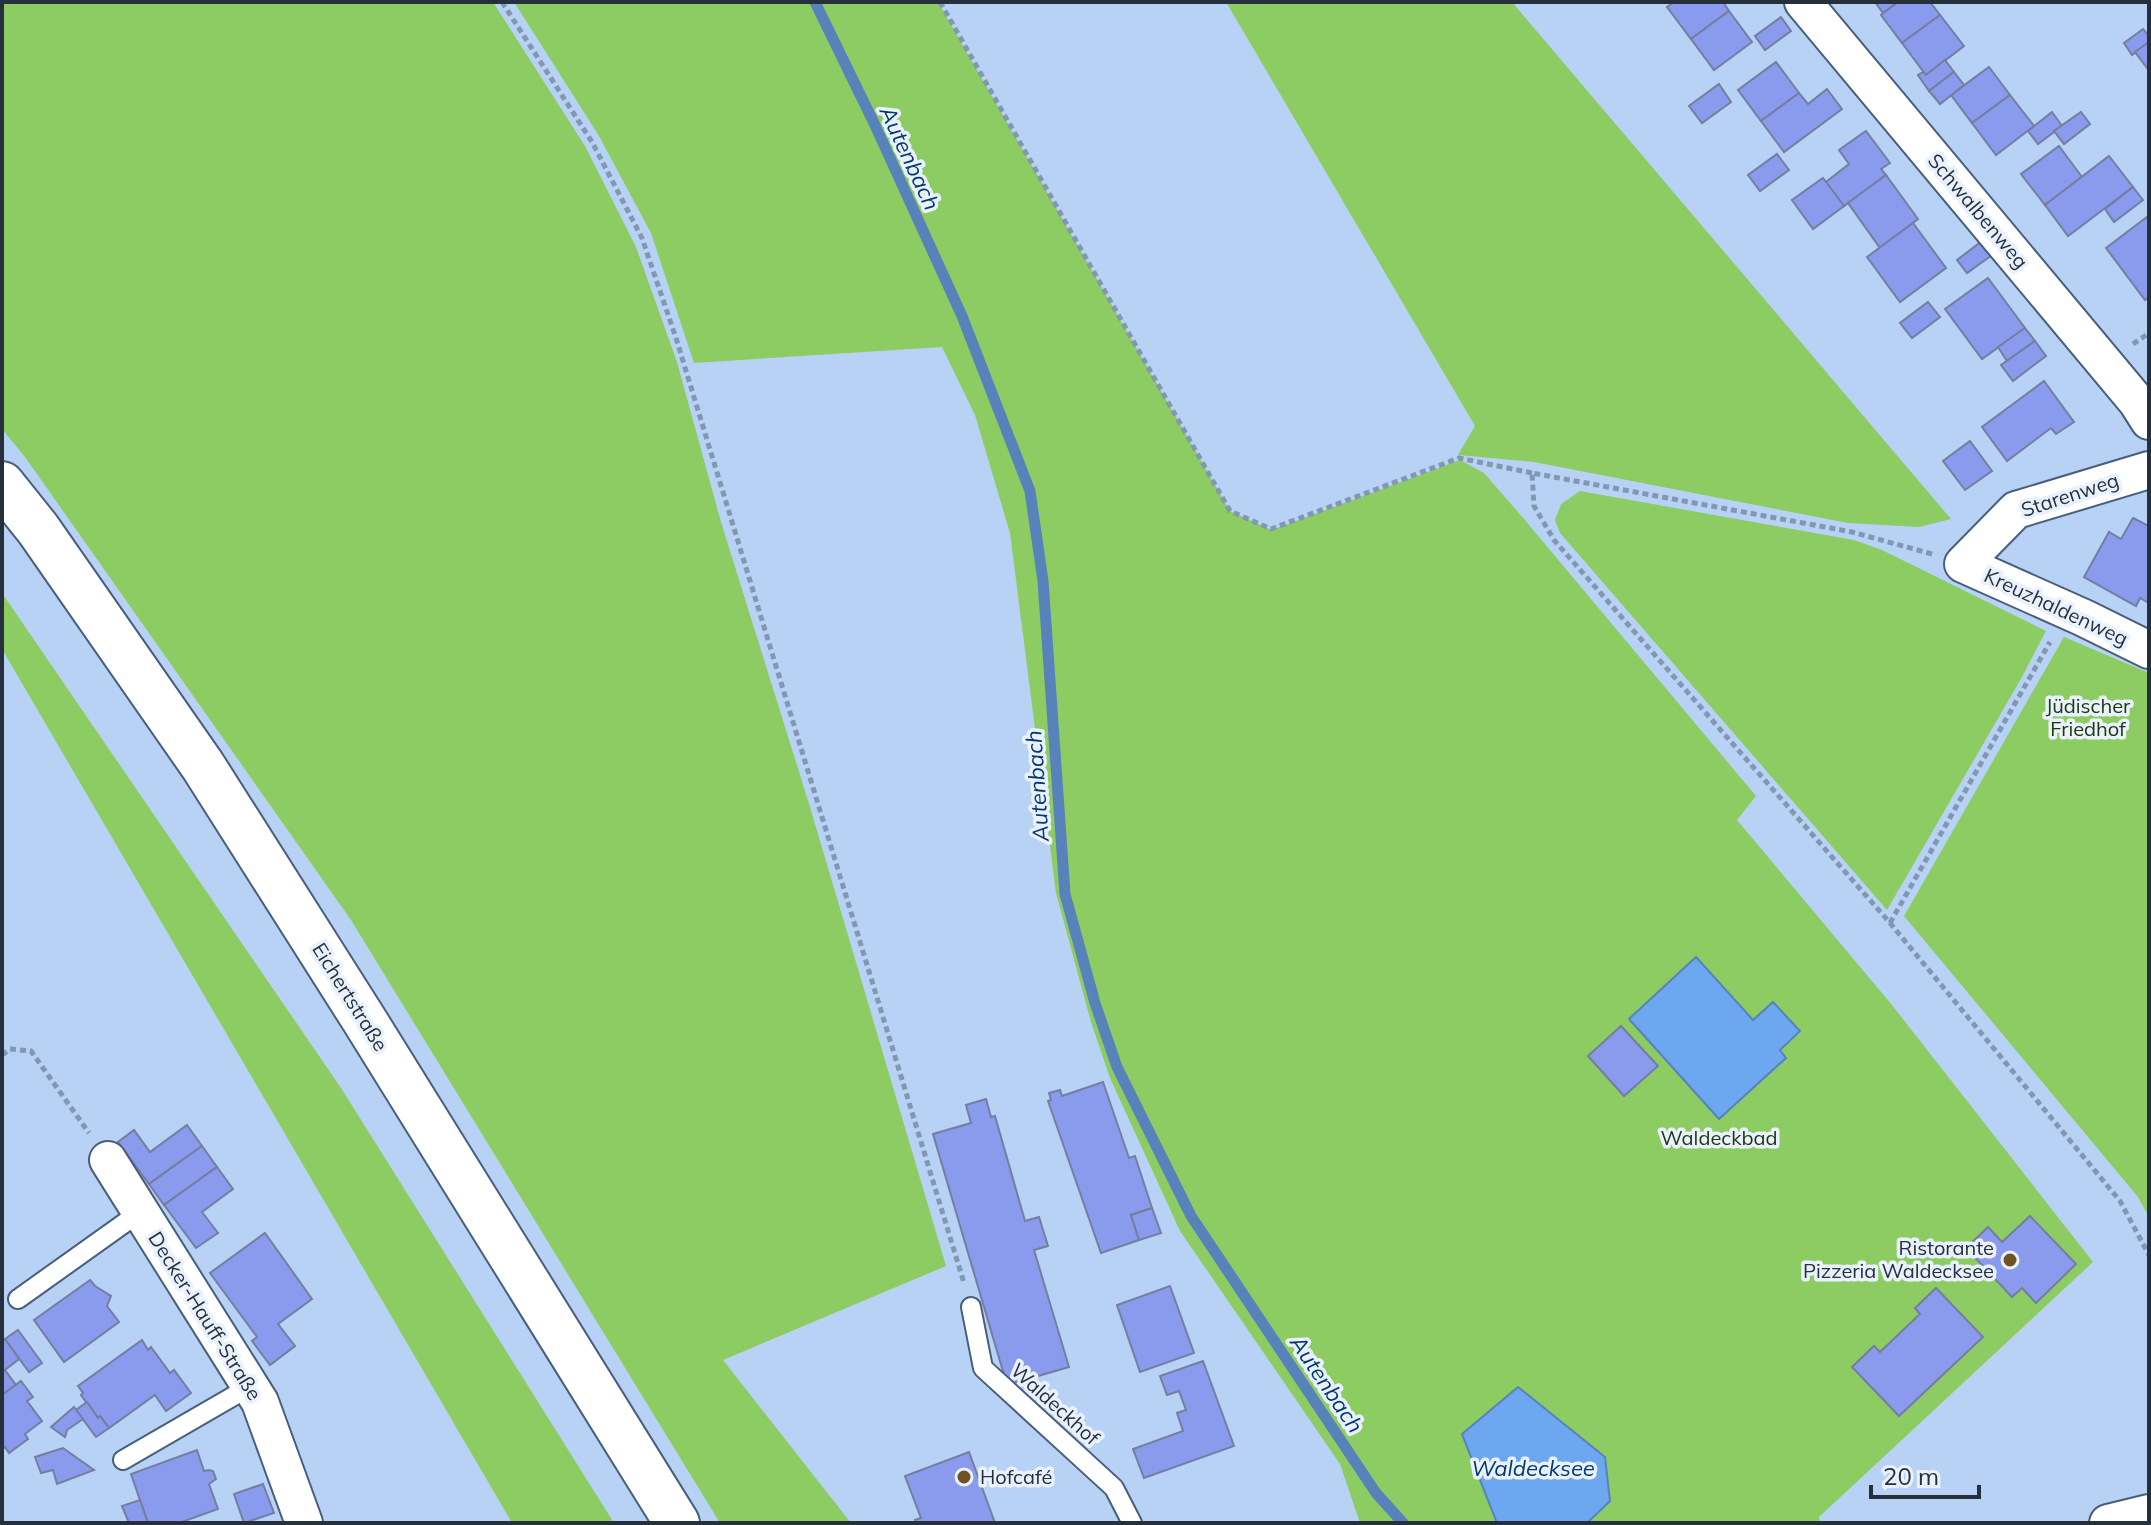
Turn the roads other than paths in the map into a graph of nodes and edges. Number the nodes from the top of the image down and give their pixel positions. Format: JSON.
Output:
{"nodes":[{"id":1,"x":1803,"y":2,"type":"edge"},
{"id":2,"x":2149,"y":421,"type":"edge"},
{"id":3,"x":2149,"y":470,"type":"edge"},
{"id":4,"x":2,"y":484,"type":"edge"},
{"id":5,"x":1963,"y":564,"type":"joint"},
{"id":6,"x":2149,"y":650,"type":"edge"},
{"id":7,"x":108,"y":1160,"type":"road end"},
{"id":8,"x":140,"y":1212,"type":"junction"},
{"id":9,"x":18,"y":1299,"type":"dead end"},
{"id":10,"x":971,"y":1307,"type":"road end"},
{"id":11,"x":251,"y":1386,"type":"junction"},
{"id":12,"x":123,"y":1460,"type":"dead end"},
{"id":13,"x":2149,"y":1513,"type":"edge"},
{"id":14,"x":304,"y":1523,"type":"edge"},
{"id":15,"x":677,"y":1523,"type":"edge"},
{"id":16,"x":1132,"y":1523,"type":"edge"},
{"id":17,"x":2108,"y":1523,"type":"edge"}],
"edges":[{"from":1,"to":2,"type":"street","name":"Schwalbenweg"},
{"from":3,"to":5,"type":"street","name":"Starenweg"},
{"from":4,"to":15,"type":"street","name":"Eichertstraße"},
{"from":5,"to":6,"type":"street","name":"Kreuzhaldenweg"},
{"from":7,"to":8,"type":"street","name":"Decker-Hauff-Straße"},
{"from":8,"to":9,"type":"lane"},
{"from":8,"to":11,"type":"street","name":"Decker-Hauff-Straße"},
{"from":10,"to":16,"type":"lane","name":"Waldeckhof"},
{"from":11,"to":12,"type":"lane"},
{"from":11,"to":14,"type":"street","name":"Decker-Hauff-Straße"},
{"from":13,"to":17,"type":"street"}]}
